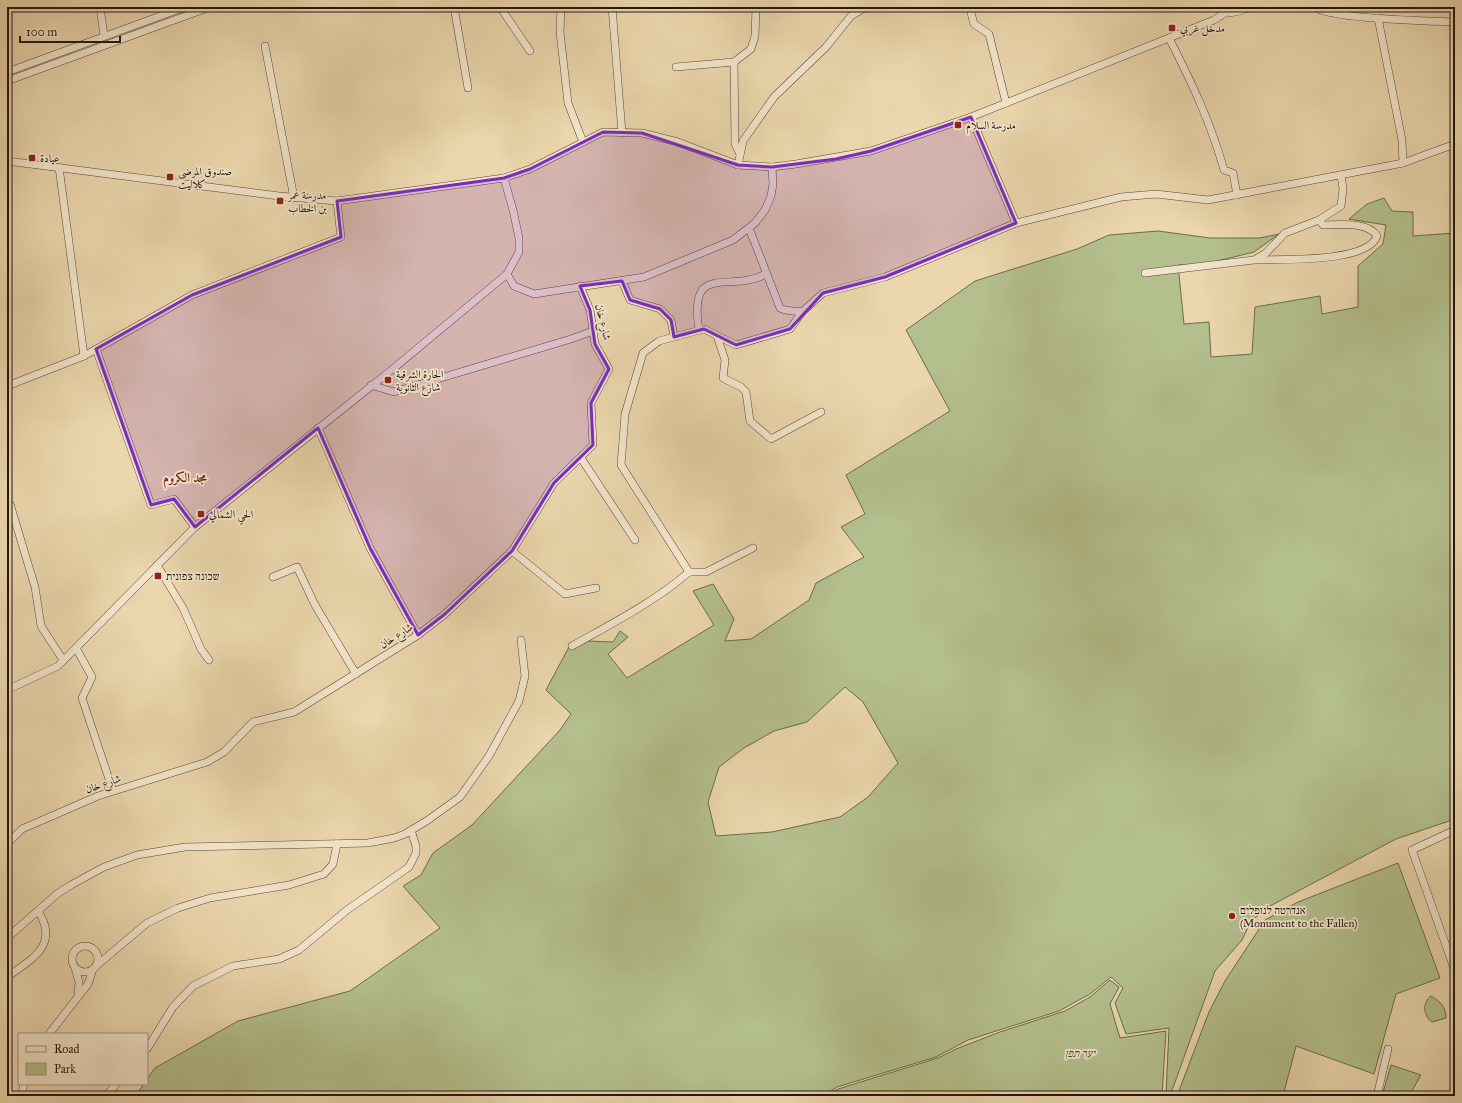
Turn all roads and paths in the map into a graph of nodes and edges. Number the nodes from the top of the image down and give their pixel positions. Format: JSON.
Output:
{"nodes":[{"id":1,"x":100,"y":7,"type":"edge"},
{"id":2,"x":186,"y":7,"type":"edge"},
{"id":3,"x":210,"y":7,"type":"edge"},
{"id":4,"x":454,"y":7,"type":"edge"},
{"id":5,"x":500,"y":7,"type":"edge"},
{"id":6,"x":561,"y":7,"type":"edge"},
{"id":7,"x":612,"y":7,"type":"edge"},
{"id":8,"x":756,"y":7,"type":"edge"},
{"id":9,"x":866,"y":7,"type":"edge"},
{"id":10,"x":1217,"y":7,"type":"edge"},
{"id":11,"x":1251,"y":7,"type":"edge"},
{"id":12,"x":1315,"y":7,"type":"edge"},
{"id":13,"x":970,"y":9,"type":"dead end"},
{"id":14,"x":1225,"y":13,"type":"junction"},
{"id":15,"x":1378,"y":18,"type":"junction"},
{"id":16,"x":1455,"y":22,"type":"edge"},
{"id":17,"x":104,"y":36,"type":"junction"},
{"id":18,"x":1169,"y":38,"type":"junction"},
{"id":19,"x":265,"y":46,"type":"dead end"},
{"id":20,"x":530,"y":50,"type":"dead end"},
{"id":21,"x":734,"y":62,"type":"junction"},
{"id":22,"x":676,"y":67,"type":"dead end"},
{"id":23,"x":7,"y":72,"type":"edge"},
{"id":24,"x":7,"y":82,"type":"edge"},
{"id":25,"x":468,"y":88,"type":"dead end"},
{"id":26,"x":1006,"y":103,"type":"junction"},
{"id":27,"x":971,"y":117,"type":"junction"},
{"id":28,"x":622,"y":133,"type":"junction"},
{"id":29,"x":583,"y":142,"type":"junction"},
{"id":30,"x":1455,"y":144,"type":"edge"},
{"id":31,"x":740,"y":154,"type":"junction"},
{"id":32,"x":7,"y":161,"type":"edge"},
{"id":33,"x":1403,"y":162,"type":"junction"},
{"id":34,"x":738,"y":165,"type":"junction"},
{"id":35,"x":772,"y":167,"type":"junction"},
{"id":36,"x":59,"y":168,"type":"junction"},
{"id":37,"x":1341,"y":175,"type":"junction"},
{"id":38,"x":504,"y":178,"type":"junction"},
{"id":39,"x":1237,"y":195,"type":"junction"},
{"id":40,"x":294,"y":198,"type":"junction"},
{"id":41,"x":337,"y":201,"type":"junction"},
{"id":42,"x":1319,"y":220,"type":"junction"},
{"id":43,"x":1016,"y":223,"type":"junction"},
{"id":44,"x":749,"y":228,"type":"junction"},
{"id":45,"x":1254,"y":260,"type":"junction"},
{"id":46,"x":1145,"y":273,"type":"dead end"},
{"id":47,"x":507,"y":274,"type":"junction"},
{"id":48,"x":766,"y":274,"type":"junction"},
{"id":49,"x":622,"y":281,"type":"junction"},
{"id":50,"x":580,"y":286,"type":"junction"},
{"id":51,"x":802,"y":312,"type":"junction"},
{"id":52,"x":699,"y":330,"type":"junction"},
{"id":53,"x":593,"y":331,"type":"junction"},
{"id":54,"x":718,"y":336,"type":"junction"},
{"id":55,"x":674,"y":337,"type":"junction"},
{"id":56,"x":96,"y":350,"type":"junction"},
{"id":57,"x":84,"y":356,"type":"junction"},
{"id":58,"x":371,"y":385,"type":"junction"},
{"id":59,"x":7,"y":386,"type":"edge"},
{"id":60,"x":821,"y":412,"type":"dead end"},
{"id":61,"x":318,"y":428,"type":"junction"},
{"id":62,"x":581,"y":458,"type":"junction"},
{"id":63,"x":7,"y":504,"type":"edge"},
{"id":64,"x":195,"y":526,"type":"junction"},
{"id":65,"x":635,"y":540,"type":"dead end"},
{"id":66,"x":753,"y":548,"type":"dead end"},
{"id":67,"x":512,"y":551,"type":"junction"},
{"id":68,"x":157,"y":565,"type":"junction"},
{"id":69,"x":689,"y":572,"type":"junction"},
{"id":70,"x":273,"y":577,"type":"dead end"},
{"id":71,"x":596,"y":588,"type":"dead end"},
{"id":72,"x":418,"y":635,"type":"junction"},
{"id":73,"x":521,"y":640,"type":"dead end"},
{"id":74,"x":572,"y":646,"type":"dead end"},
{"id":75,"x":76,"y":648,"type":"junction"},
{"id":76,"x":63,"y":660,"type":"junction"},
{"id":77,"x":209,"y":660,"type":"dead end"},
{"id":78,"x":356,"y":674,"type":"junction"},
{"id":79,"x":7,"y":690,"type":"edge"},
{"id":80,"x":113,"y":792,"type":"junction"},
{"id":81,"x":411,"y":830,"type":"junction"},
{"id":82,"x":1455,"y":830,"type":"edge"},
{"id":83,"x":7,"y":844,"type":"edge"},
{"id":84,"x":337,"y":844,"type":"junction"},
{"id":85,"x":38,"y":911,"type":"junction"},
{"id":86,"x":7,"y":938,"type":"edge"},
{"id":87,"x":115,"y":949,"type":"junction"},
{"id":88,"x":95,"y":951,"type":"junction"},
{"id":89,"x":95,"y":967,"type":"junction"},
{"id":90,"x":75,"y":968,"type":"junction"},
{"id":91,"x":1455,"y":971,"type":"edge"},
{"id":92,"x":7,"y":977,"type":"edge"},
{"id":93,"x":78,"y":996,"type":"junction"},
{"id":94,"x":50,"y":1033,"type":"edge"},
{"id":95,"x":148,"y":1047,"type":"edge"},
{"id":96,"x":1388,"y":1049,"type":"dead end"},
{"id":97,"x":24,"y":1085,"type":"edge"},
{"id":98,"x":115,"y":1085,"type":"edge"},
{"id":99,"x":22,"y":1096,"type":"edge"},
{"id":100,"x":106,"y":1096,"type":"edge"},
{"id":101,"x":1377,"y":1096,"type":"edge"}],
"edges":[{"from":1,"to":17,"type":"street"},
{"from":2,"to":17,"type":"street"},
{"from":3,"to":24,"type":"street"},
{"from":4,"to":25,"type":"street"},
{"from":5,"to":20,"type":"street"},
{"from":6,"to":29,"type":"street"},
{"from":7,"to":28,"type":"street"},
{"from":8,"to":21,"type":"street"},
{"from":9,"to":31,"type":"street"},
{"from":10,"to":14,"type":"street"},
{"from":11,"to":14,"type":"street"},
{"from":12,"to":15,"type":"street"},
{"from":13,"to":26,"type":"street"},
{"from":14,"to":18,"type":"street"},
{"from":15,"to":16,"type":"street"},
{"from":15,"to":33,"type":"street"},
{"from":17,"to":23,"type":"street"},
{"from":18,"to":26,"type":"street"},
{"from":18,"to":39,"type":"street"},
{"from":19,"to":40,"type":"street"},
{"from":21,"to":22,"type":"street"},
{"from":21,"to":31,"type":"street"},
{"from":26,"to":27,"type":"street"},
{"from":27,"to":35,"type":"street"},
{"from":27,"to":43,"type":"street"},
{"from":28,"to":29,"type":"street"},
{"from":28,"to":34,"type":"street"},
{"from":29,"to":38,"type":"street"},
{"from":30,"to":33,"type":"street"},
{"from":31,"to":34,"type":"street"},
{"from":32,"to":36,"type":"street"},
{"from":33,"to":37,"type":"street"},
{"from":34,"to":35,"type":"street"},
{"from":35,"to":44,"type":"street"},
{"from":36,"to":40,"type":"street"},
{"from":36,"to":57,"type":"street"},
{"from":37,"to":39,"type":"street"},
{"from":37,"to":42,"type":"street"},
{"from":38,"to":41,"type":"street"},
{"from":38,"to":47,"type":"street"},
{"from":39,"to":43,"type":"street"},
{"from":40,"to":41,"type":"street"},
{"from":41,"to":56,"type":"street"},
{"from":42,"to":45,"type":"street"},
{"from":42,"to":45,"type":"street"},
{"from":43,"to":51,"type":"street"},
{"from":44,"to":48,"type":"street"},
{"from":44,"to":49,"type":"street"},
{"from":45,"to":46,"type":"street"},
{"from":47,"to":50,"type":"street"},
{"from":47,"to":58,"type":"street"},
{"from":48,"to":51,"type":"street"},
{"from":48,"to":52,"type":"street"},
{"from":49,"to":50,"type":"street"},
{"from":49,"to":55,"type":"street"},
{"from":50,"to":53,"type":"street","name":"شارع خان"},
{"from":51,"to":54,"type":"street"},
{"from":52,"to":54,"type":"street"},
{"from":52,"to":55,"type":"street"},
{"from":53,"to":58,"type":"street"},
{"from":53,"to":62,"type":"street","name":"شارع خان"},
{"from":54,"to":60,"type":"street"},
{"from":55,"to":69,"type":"street"},
{"from":56,"to":57,"type":"street"},
{"from":56,"to":64,"type":"street"},
{"from":57,"to":59,"type":"street"},
{"from":58,"to":61,"type":"street"},
{"from":61,"to":64,"type":"street"},
{"from":61,"to":72,"type":"street"},
{"from":62,"to":65,"type":"street"},
{"from":62,"to":67,"type":"street","name":"شارع خان"},
{"from":63,"to":76,"type":"street"},
{"from":64,"to":68,"type":"street"},
{"from":66,"to":69,"type":"street"},
{"from":67,"to":71,"type":"street"},
{"from":67,"to":72,"type":"street","name":"شارع خان"},
{"from":68,"to":75,"type":"street"},
{"from":68,"to":77,"type":"street"},
{"from":69,"to":74,"type":"street"},
{"from":70,"to":78,"type":"street"},
{"from":72,"to":78,"type":"street","name":"شارع خان"},
{"from":73,"to":81,"type":"street"},
{"from":75,"to":76,"type":"street"},
{"from":75,"to":80,"type":"street"},
{"from":76,"to":79,"type":"street"},
{"from":78,"to":80,"type":"street","name":"شارع خان"},
{"from":80,"to":83,"type":"street","name":"شارع خان"},
{"from":81,"to":84,"type":"street"},
{"from":81,"to":95,"type":"street"},
{"from":82,"to":91,"type":"street"},
{"from":84,"to":85,"type":"street"},
{"from":84,"to":87,"type":"street"},
{"from":85,"to":86,"type":"street"},
{"from":85,"to":92,"type":"street"},
{"from":87,"to":88,"type":"street"},
{"from":87,"to":89,"type":"street"},
{"from":88,"to":89,"type":"street"},
{"from":88,"to":90,"type":"street"},
{"from":89,"to":90,"type":"street"},
{"from":89,"to":93,"type":"street"},
{"from":90,"to":93,"type":"street"},
{"from":93,"to":94,"type":"street"},
{"from":96,"to":101,"type":"street"},
{"from":97,"to":99,"type":"street"},
{"from":98,"to":100,"type":"street"}]}
